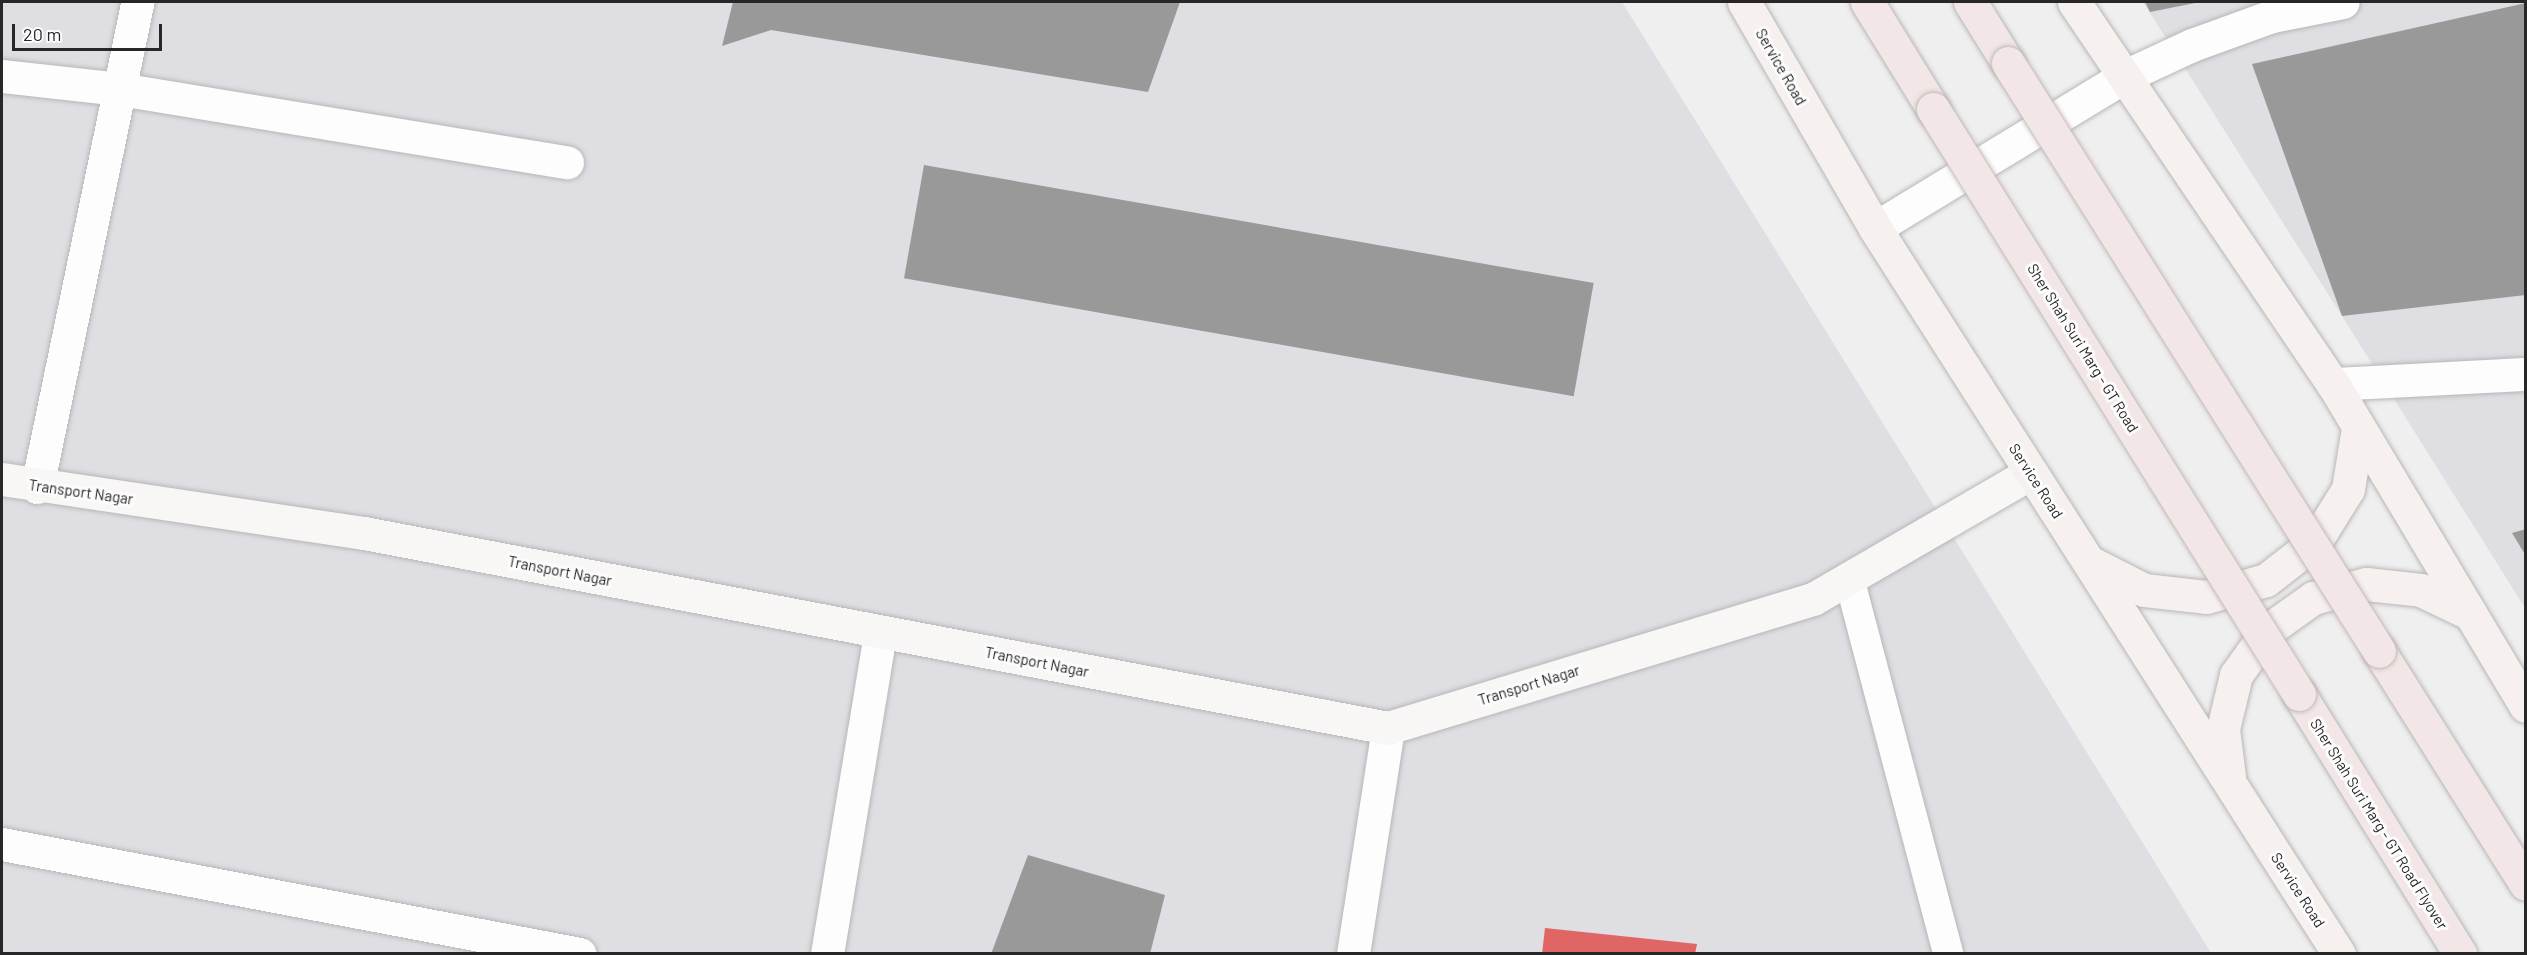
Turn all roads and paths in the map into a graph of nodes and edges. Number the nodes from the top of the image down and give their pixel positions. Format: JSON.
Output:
{"nodes":[{"id":1,"x":137,"y":2,"type":"edge"},
{"id":2,"x":1743,"y":2,"type":"edge"},
{"id":3,"x":1867,"y":2,"type":"edge"},
{"id":4,"x":1970,"y":2,"type":"edge"},
{"id":5,"x":2074,"y":2,"type":"edge"},
{"id":6,"x":2343,"y":2,"type":"edge"},
{"id":7,"x":2,"y":76,"type":"edge"},
{"id":8,"x":2123,"y":77,"type":"junction"},
{"id":9,"x":119,"y":89,"type":"junction"},
{"id":10,"x":567,"y":162,"type":"dead end"},
{"id":11,"x":1875,"y":228,"type":"junction"},
{"id":12,"x":2526,"y":374,"type":"edge"},
{"id":13,"x":2333,"y":384,"type":"junction"},
{"id":14,"x":2358,"y":428,"type":"junction"},
{"id":15,"x":2030,"y":472,"type":"junction"},
{"id":16,"x":2,"y":480,"type":"edge"},
{"id":17,"x":37,"y":487,"type":"junction"},
{"id":18,"x":2089,"y":562,"type":"junction"},
{"id":19,"x":1849,"y":578,"type":"junction"},
{"id":20,"x":2471,"y":614,"type":"junction"},
{"id":21,"x":880,"y":633,"type":"junction"},
{"id":22,"x":2299,"y":694,"type":"joint"},
{"id":23,"x":2526,"y":706,"type":"edge"},
{"id":24,"x":1388,"y":728,"type":"junction"},
{"id":25,"x":2230,"y":784,"type":"junction"},
{"id":26,"x":2,"y":844,"type":"edge"},
{"id":27,"x":2526,"y":884,"type":"edge"},
{"id":28,"x":580,"y":954,"type":"edge"},
{"id":29,"x":827,"y":954,"type":"edge"},
{"id":30,"x":1353,"y":954,"type":"edge"},
{"id":31,"x":1947,"y":954,"type":"edge"},
{"id":32,"x":2339,"y":954,"type":"edge"},
{"id":33,"x":2460,"y":954,"type":"edge"}],
"edges":[{"from":1,"to":9,"type":"street"},
{"from":2,"to":11,"type":"main road","name":"Service Road"},
{"from":3,"to":22,"type":"highway","name":"Sher Shah Suri Marg - GT Road","bridge":true},
{"from":4,"to":27,"type":"highway","bridge":true},
{"from":5,"to":8,"type":"main road"},
{"from":6,"to":8,"type":"street"},
{"from":7,"to":9,"type":"street"},
{"from":8,"to":11,"type":"street"},
{"from":8,"to":13,"type":"main road"},
{"from":9,"to":10,"type":"street"},
{"from":9,"to":17,"type":"street"},
{"from":11,"to":15,"type":"main road","name":"Service Road"},
{"from":12,"to":13,"type":"street"},
{"from":13,"to":14,"type":"main road"},
{"from":14,"to":18,"type":"main road"},
{"from":14,"to":20,"type":"main road"},
{"from":15,"to":18,"type":"main road","name":"Service Road"},
{"from":15,"to":19,"type":"street","name":"Transport Nagar"},
{"from":16,"to":17,"type":"street","name":"Transport Nagar"},
{"from":17,"to":21,"type":"street","name":"Transport Nagar"},
{"from":18,"to":25,"type":"main road","name":"Service Road"},
{"from":19,"to":24,"type":"street","name":"Transport Nagar"},
{"from":19,"to":31,"type":"lane"},
{"from":20,"to":23,"type":"main road"},
{"from":20,"to":25,"type":"main road"},
{"from":21,"to":24,"type":"street","name":"Transport Nagar"},
{"from":21,"to":29,"type":"street"},
{"from":22,"to":33,"type":"highway","name":"Sher Shah Suri Marg - GT Road Flyover"},
{"from":24,"to":30,"type":"street"},
{"from":25,"to":32,"type":"main road","name":"Service Road"},
{"from":26,"to":28,"type":"street"}]}
